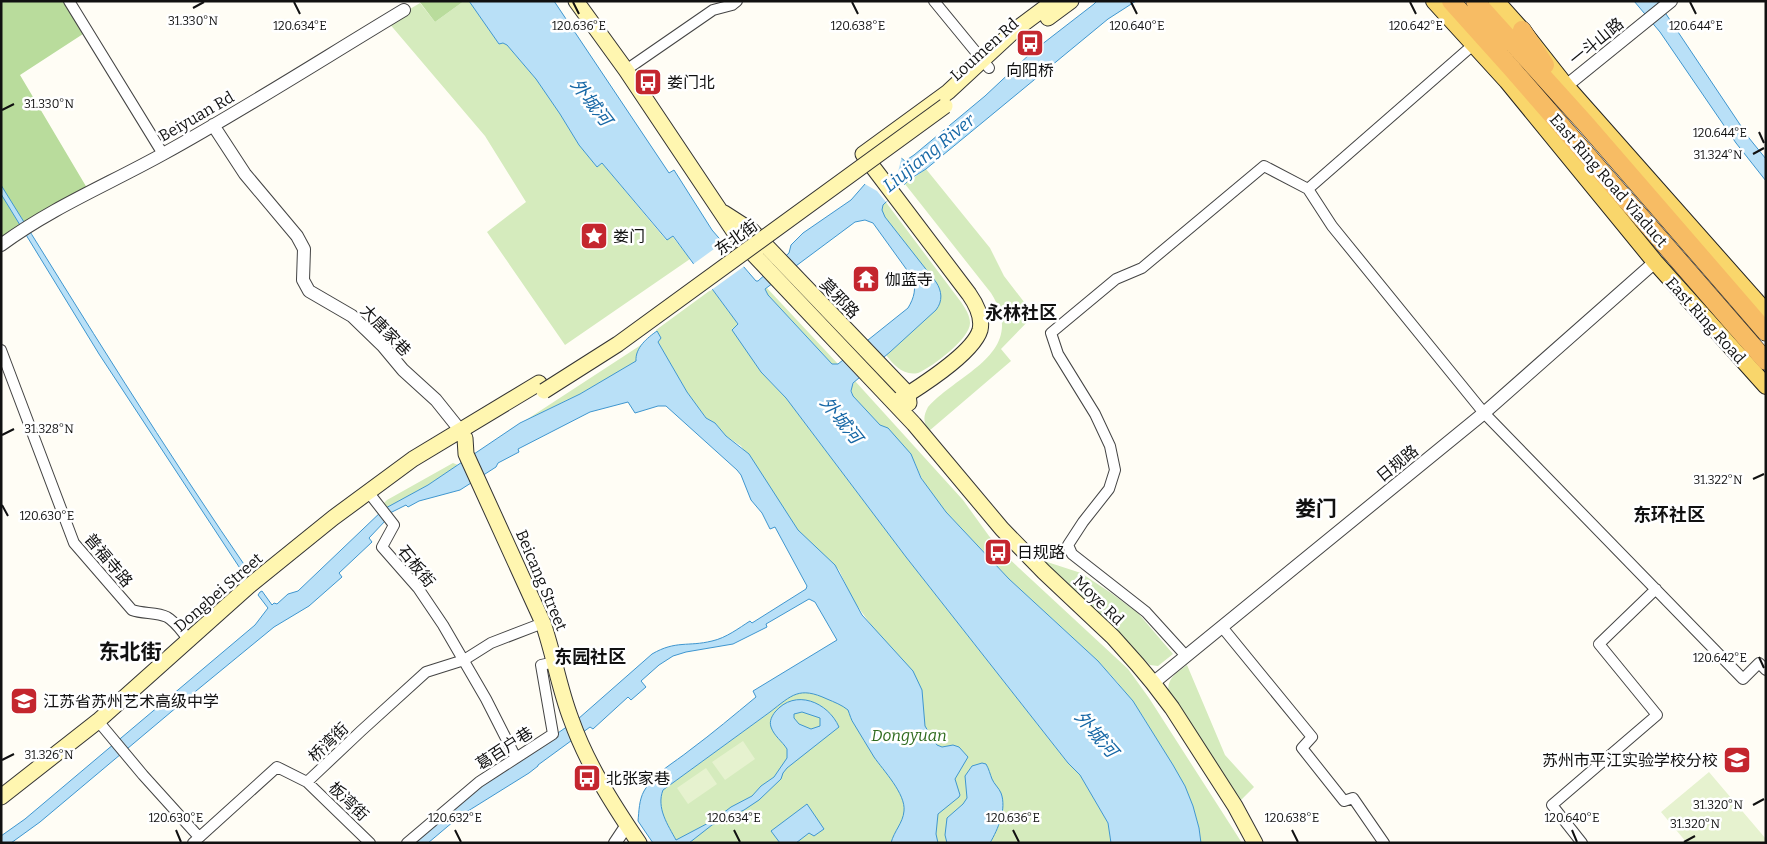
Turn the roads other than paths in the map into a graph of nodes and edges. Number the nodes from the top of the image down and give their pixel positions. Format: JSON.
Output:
{"nodes":[{"id":1,"x":69,"y":1,"type":"edge"},
{"id":2,"x":576,"y":1,"type":"edge"},
{"id":3,"x":737,"y":1,"type":"edge"},
{"id":4,"x":934,"y":1,"type":"edge"},
{"id":5,"x":1054,"y":1,"type":"edge"},
{"id":6,"x":1071,"y":1,"type":"edge"},
{"id":7,"x":1434,"y":1,"type":"edge"},
{"id":8,"x":1450,"y":1,"type":"edge"},
{"id":9,"x":1474,"y":1,"type":"edge"},
{"id":10,"x":1496,"y":1,"type":"edge"},
{"id":11,"x":1668,"y":4,"type":"edge"},
{"id":12,"x":404,"y":10,"type":"dead end"},
{"id":13,"x":1522,"y":30,"type":"junction"},
{"id":14,"x":1473,"y":45,"type":"junction"},
{"id":15,"x":986,"y":64,"type":"junction"},
{"id":16,"x":626,"y":70,"type":"junction"},
{"id":17,"x":1507,"y":81,"type":"junction"},
{"id":18,"x":1566,"y":86,"type":"junction"},
{"id":19,"x":942,"y":102,"type":"joint"},
{"id":20,"x":1585,"y":123,"type":"junction"},
{"id":21,"x":212,"y":125,"type":"junction"},
{"id":22,"x":163,"y":154,"type":"junction"},
{"id":23,"x":866,"y":158,"type":"junction"},
{"id":24,"x":1308,"y":189,"type":"junction"},
{"id":25,"x":1,"y":245,"type":"edge"},
{"id":26,"x":1655,"y":262,"type":"junction"},
{"id":27,"x":786,"y":278,"type":"junction"},
{"id":28,"x":1766,"y":312,"type":"edge"},
{"id":29,"x":1766,"y":332,"type":"edge"},
{"id":30,"x":1,"y":350,"type":"edge"},
{"id":31,"x":1766,"y":361,"type":"edge"},
{"id":32,"x":873,"y":380,"type":"joint"},
{"id":33,"x":1766,"y":386,"type":"edge"},
{"id":34,"x":542,"y":387,"type":"joint"},
{"id":35,"x":908,"y":394,"type":"junction"},
{"id":36,"x":894,"y":403,"type":"junction"},
{"id":37,"x":1484,"y":413,"type":"junction"},
{"id":38,"x":914,"y":424,"type":"junction"},
{"id":39,"x":462,"y":434,"type":"junction"},
{"id":40,"x":369,"y":492,"type":"junction"},
{"id":41,"x":1656,"y":589,"type":"junction"},
{"id":42,"x":543,"y":623,"type":"junction"},
{"id":43,"x":1222,"y":627,"type":"junction"},
{"id":44,"x":189,"y":640,"type":"junction"},
{"id":45,"x":1186,"y":656,"type":"junction"},
{"id":46,"x":464,"y":660,"type":"junction"},
{"id":47,"x":555,"y":662,"type":"junction"},
{"id":48,"x":1766,"y":670,"type":"edge"},
{"id":49,"x":1153,"y":683,"type":"junction"},
{"id":50,"x":98,"y":721,"type":"junction"},
{"id":51,"x":516,"y":758,"type":"junction"},
{"id":52,"x":307,"y":782,"type":"junction"},
{"id":53,"x":1,"y":796,"type":"edge"},
{"id":54,"x":627,"y":825,"type":"junction"},
{"id":55,"x":196,"y":840,"type":"edge"},
{"id":56,"x":370,"y":843,"type":"edge"},
{"id":57,"x":407,"y":843,"type":"edge"},
{"id":58,"x":615,"y":843,"type":"edge"},
{"id":59,"x":639,"y":843,"type":"edge"},
{"id":60,"x":1255,"y":843,"type":"edge"},
{"id":61,"x":1384,"y":843,"type":"edge"},
{"id":62,"x":1582,"y":843,"type":"edge"}],
"edges":[{"from":1,"to":22,"type":"street"},
{"from":2,"to":16,"type":"main road","name":"莫邪路"},
{"from":3,"to":16,"type":"street"},
{"from":4,"to":15,"type":"street"},
{"from":5,"to":15,"type":"main road","name":"Loumen Rd"},
{"from":6,"to":15,"type":"main road","name":"Loumen Rd"},
{"from":7,"to":14,"type":"main road","name":"East Ring Road"},
{"from":8,"to":17,"type":"highway"},
{"from":8,"to":31,"type":"highway","name":"East Ring Road Viaduct"},
{"from":9,"to":20,"type":"highway","name":"East Ring Road Viaduct"},
{"from":10,"to":13,"type":"main road"},
{"from":11,"to":18,"type":"street","name":"一斗山路"},
{"from":12,"to":21,"type":"street","name":"Beiyuan Rd"},
{"from":13,"to":18,"type":"main road"},
{"from":13,"to":20,"type":"highway"},
{"from":14,"to":17,"type":"main road","name":"East Ring Road"},
{"from":14,"to":24,"type":"street"},
{"from":15,"to":19,"type":"main road","name":"Loumen Rd"},
{"from":16,"to":27,"type":"main road","name":"莫邪路"},
{"from":17,"to":26,"type":"main road","name":"East Ring Road"},
{"from":18,"to":28,"type":"main road"},
{"from":19,"to":23,"type":"main road","name":"东北街","bridge":true},
{"from":20,"to":29,"type":"highway","name":"East Ring Road Viaduct"},
{"from":21,"to":22,"type":"street","name":"Beiyuan Rd"},
{"from":21,"to":39,"type":"street","name":"大唐家巷"},
{"from":22,"to":25,"type":"street","name":"Beiyuan Rd"},
{"from":23,"to":34,"type":"main road","name":"东北街","bridge":true},
{"from":23,"to":35,"type":"main road"},
{"from":24,"to":37,"type":"street"},
{"from":24,"to":45,"type":"street"},
{"from":26,"to":33,"type":"main road","name":"East Ring Road"},
{"from":26,"to":37,"type":"street","name":"日规路"},
{"from":27,"to":32,"type":"main road","name":"莫邪路"},
{"from":27,"to":35,"type":"main road","name":"莫邪路"},
{"from":30,"to":44,"type":"street","name":"普福寺路"},
{"from":32,"to":36,"type":"main road","name":"Moye Rd"},
{"from":34,"to":39,"type":"main road","name":"Dongbei Street"},
{"from":35,"to":36,"type":"main road"},
{"from":35,"to":38,"type":"main road"},
{"from":36,"to":38,"type":"main road","name":"Moye Rd"},
{"from":37,"to":41,"type":"street"},
{"from":37,"to":43,"type":"street","name":"日规路"},
{"from":38,"to":49,"type":"main road","name":"Moye Rd"},
{"from":39,"to":40,"type":"main road","name":"Dongbei Street"},
{"from":39,"to":42,"type":"main road","name":"Beicang Street"},
{"from":40,"to":44,"type":"main road","name":"Dongbei Street"},
{"from":40,"to":46,"type":"street","name":"石板街"},
{"from":41,"to":48,"type":"street"},
{"from":41,"to":62,"type":"street"},
{"from":42,"to":46,"type":"street","name":"桥湾街"},
{"from":42,"to":47,"type":"main road","name":"Beicang Street"},
{"from":43,"to":45,"type":"street","name":"日规路"},
{"from":43,"to":61,"type":"street"},
{"from":44,"to":50,"type":"main road","name":"Dongbei Street"},
{"from":45,"to":49,"type":"street","name":"日规路"},
{"from":46,"to":51,"type":"street"},
{"from":46,"to":52,"type":"street","name":"桥湾街"},
{"from":47,"to":51,"type":"street","name":"葛百户巷"},
{"from":47,"to":54,"type":"main road","name":"Beicang Street"},
{"from":49,"to":60,"type":"main road","name":"Moye Rd"},
{"from":50,"to":53,"type":"main road","name":"Dongbei Street"},
{"from":50,"to":55,"type":"street"},
{"from":51,"to":57,"type":"street","name":"葛百户巷"},
{"from":52,"to":55,"type":"street","name":"桥湾街"},
{"from":52,"to":56,"type":"street","name":"板湾街"},
{"from":54,"to":58,"type":"street"},
{"from":54,"to":59,"type":"main road","name":"Beicang Street"}]}
